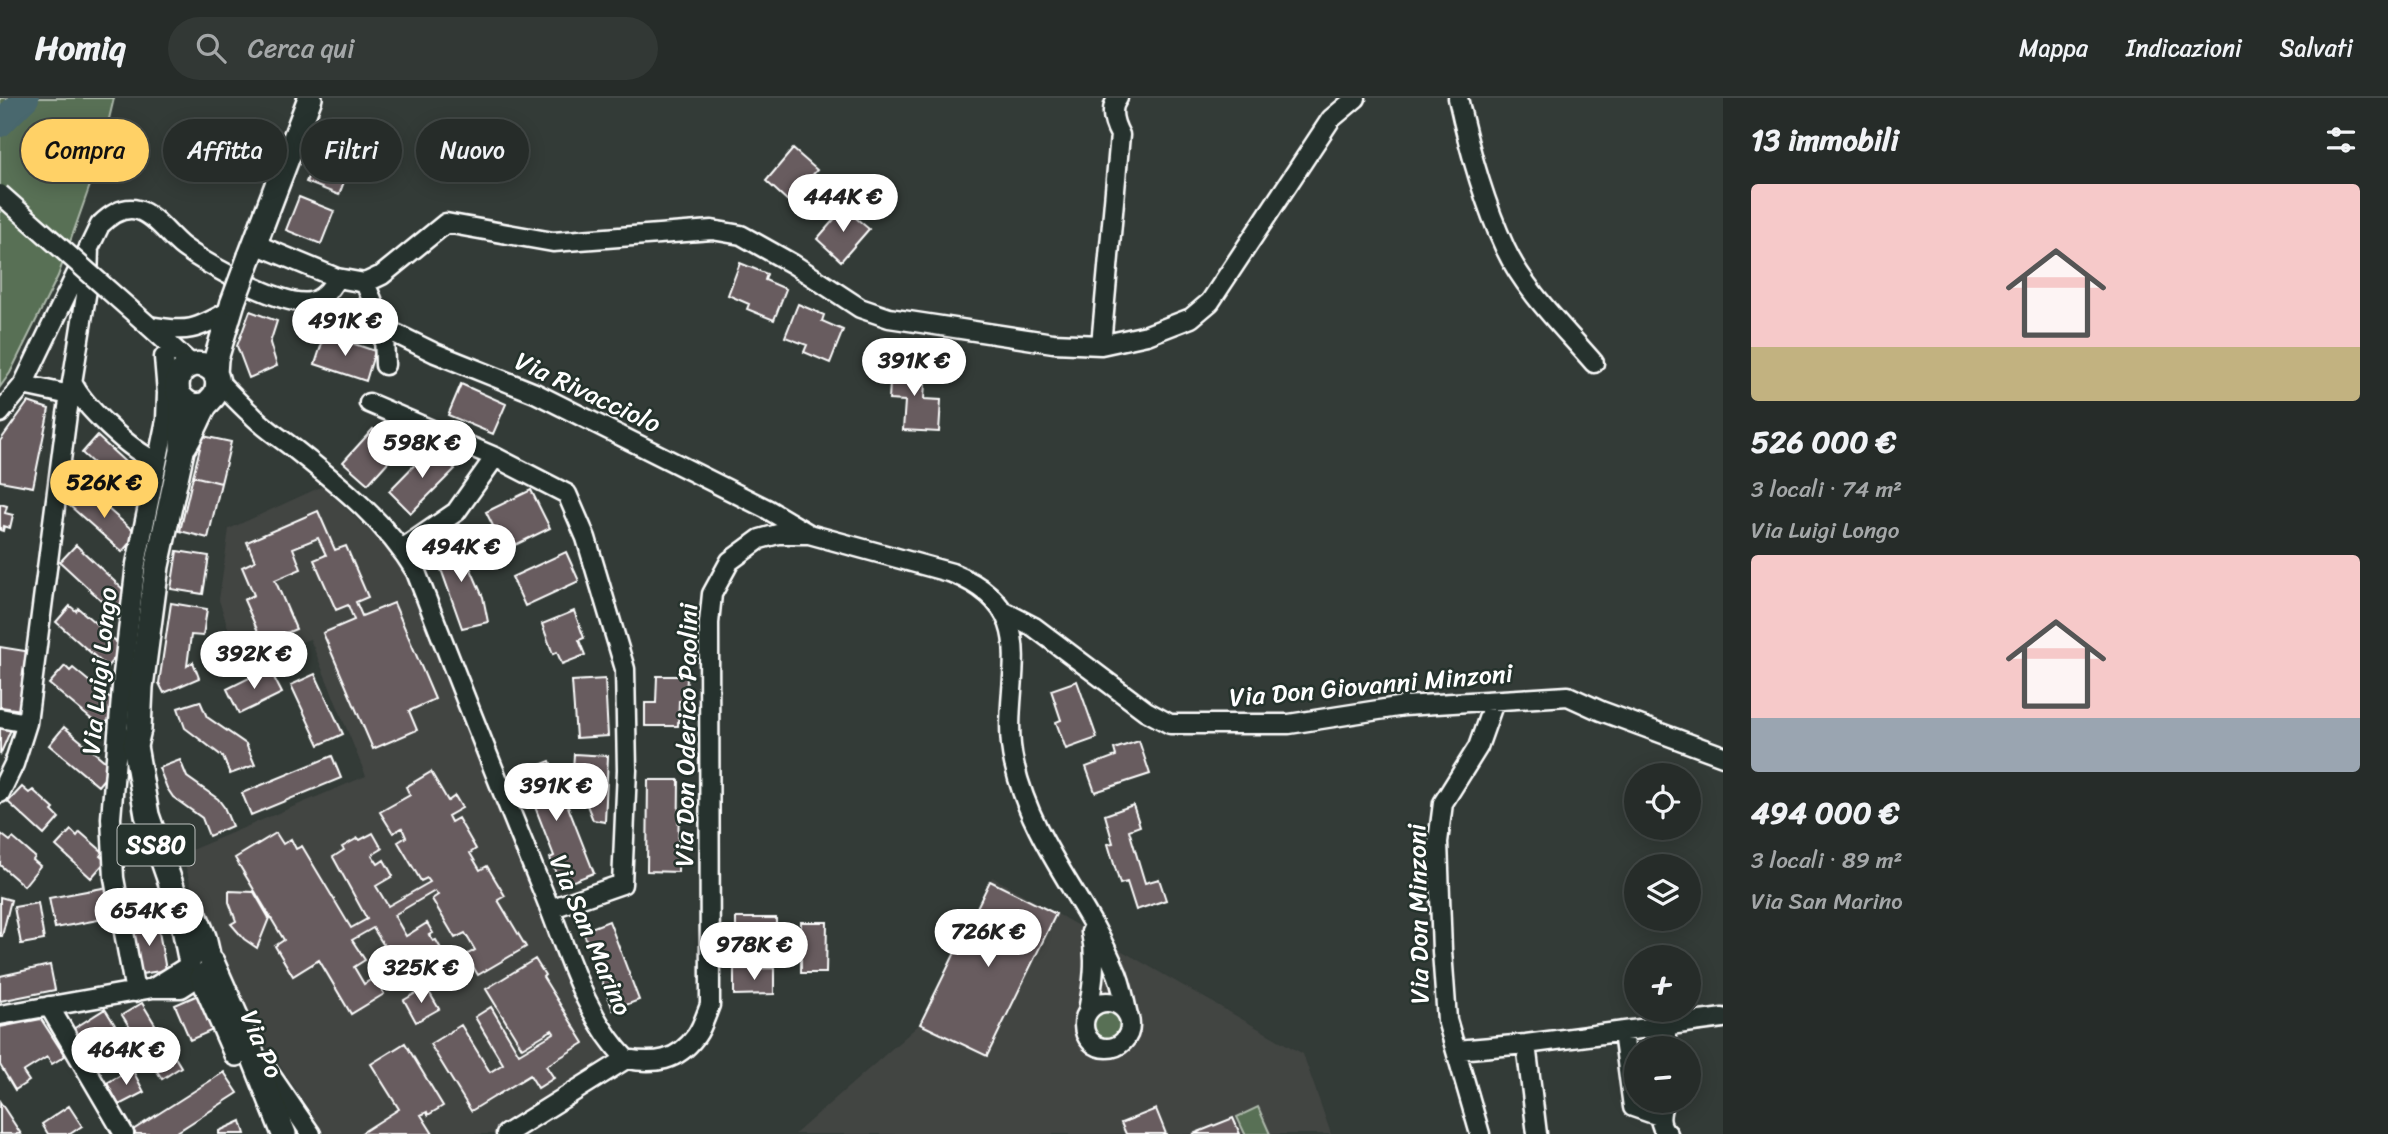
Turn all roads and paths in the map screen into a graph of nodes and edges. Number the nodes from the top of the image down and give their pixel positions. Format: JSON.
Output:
{"nodes":[{"id":1,"x":310,"y":98,"type":"edge"},
{"id":2,"x":1118,"y":98,"type":"edge"},
{"id":3,"x":1356,"y":98,"type":"edge"},
{"id":4,"x":1458,"y":98,"type":"edge"},
{"id":5,"x":0,"y":194,"type":"edge"},
{"id":6,"x":89,"y":247,"type":"junction"},
{"id":7,"x":252,"y":250,"type":"junction"},
{"id":8,"x":337,"y":278,"type":"junction"},
{"id":9,"x":365,"y":283,"type":"junction"},
{"id":10,"x":231,"y":306,"type":"junction"},
{"id":11,"x":149,"y":326,"type":"junction"},
{"id":12,"x":384,"y":328,"type":"junction"},
{"id":13,"x":1101,"y":345,"type":"junction"},
{"id":14,"x":164,"y":356,"type":"junction"},
{"id":15,"x":1594,"y":363,"type":"dead end"},
{"id":16,"x":385,"y":365,"type":"dead end"},
{"id":17,"x":205,"y":371,"type":"junction"},
{"id":18,"x":23,"y":385,"type":"junction"},
{"id":19,"x":179,"y":392,"type":"junction"},
{"id":20,"x":76,"y":393,"type":"junction"},
{"id":21,"x":207,"y":403,"type":"junction"},
{"id":22,"x":369,"y":403,"type":"dead end"},
{"id":23,"x":0,"y":413,"type":"edge"},
{"id":24,"x":250,"y":413,"type":"junction"},
{"id":25,"x":182,"y":451,"type":"junction"},
{"id":26,"x":495,"y":457,"type":"junction"},
{"id":27,"x":156,"y":461,"type":"junction"},
{"id":28,"x":809,"y":534,"type":"junction"},
{"id":29,"x":402,"y":549,"type":"junction"},
{"id":30,"x":1005,"y":612,"type":"junction"},
{"id":31,"x":1494,"y":702,"type":"junction"},
{"id":32,"x":0,"y":718,"type":"edge"},
{"id":33,"x":27,"y":723,"type":"junction"},
{"id":34,"x":1723,"y":756,"type":"edge"},
{"id":35,"x":0,"y":793,"type":"edge"},
{"id":36,"x":550,"y":909,"type":"junction"},
{"id":37,"x":1087,"y":915,"type":"junction"},
{"id":38,"x":200,"y":966,"type":"junction"},
{"id":39,"x":135,"y":992,"type":"junction"},
{"id":40,"x":48,"y":1006,"type":"junction"},
{"id":41,"x":1088,"y":1011,"type":"junction"},
{"id":42,"x":0,"y":1015,"type":"edge"},
{"id":43,"x":1128,"y":1015,"type":"junction"},
{"id":44,"x":1723,"y":1018,"type":"edge"},
{"id":45,"x":1666,"y":1025,"type":"junction"},
{"id":46,"x":1623,"y":1032,"type":"junction"},
{"id":47,"x":1666,"y":1036,"type":"edge"},
{"id":48,"x":239,"y":1040,"type":"junction"},
{"id":49,"x":1624,"y":1040,"type":"edge"},
{"id":50,"x":1526,"y":1044,"type":"junction"},
{"id":51,"x":1457,"y":1050,"type":"junction"},
{"id":52,"x":626,"y":1059,"type":"junction"},
{"id":53,"x":265,"y":1087,"type":"junction"},
{"id":54,"x":286,"y":1100,"type":"junction"},
{"id":55,"x":1662,"y":1113,"type":"edge"},
{"id":56,"x":124,"y":1134,"type":"edge"},
{"id":57,"x":269,"y":1134,"type":"edge"},
{"id":58,"x":284,"y":1134,"type":"edge"},
{"id":59,"x":311,"y":1134,"type":"edge"},
{"id":60,"x":506,"y":1134,"type":"edge"},
{"id":61,"x":1480,"y":1134,"type":"edge"},
{"id":62,"x":1536,"y":1134,"type":"edge"},
{"id":63,"x":1668,"y":1134,"type":"edge"}],
"edges":[{"from":1,"to":7,"type":"main road","number":"SS80"},
{"from":2,"to":13,"type":"street"},
{"from":3,"to":13,"type":"street"},
{"from":4,"to":15,"type":"street"},
{"from":5,"to":11,"type":"street","name":"Via San Marino","bridge":true},
{"from":6,"to":8,"type":"street"},
{"from":6,"to":18,"type":"street"},
{"from":6,"to":20,"type":"street"},
{"from":7,"to":8,"type":"street"},
{"from":7,"to":10,"type":"main road","number":"SS80","bridge":true},
{"from":8,"to":9,"type":"street"},
{"from":9,"to":12,"type":"street"},
{"from":9,"to":13,"type":"street"},
{"from":10,"to":11,"type":"street"},
{"from":10,"to":17,"type":"main road","number":"SS80"},
{"from":11,"to":14,"type":"street"},
{"from":11,"to":17,"type":"street","name":"Via San Marino"},
{"from":12,"to":16,"type":"street"},
{"from":12,"to":28,"type":"street","name":"Via Rivacciolo"},
{"from":14,"to":19,"type":"street"},
{"from":14,"to":27,"type":"street","name":"Via Luigi Longo"},
{"from":17,"to":19,"type":"main road","number":"SS80"},
{"from":17,"to":21,"type":"main road","number":"SS80"},
{"from":17,"to":24,"type":"street","name":"Via San Marino"},
{"from":18,"to":20,"type":"street"},
{"from":18,"to":23,"type":"street"},
{"from":19,"to":21,"type":"main road"},
{"from":19,"to":25,"type":"main road","number":"SS80"},
{"from":20,"to":27,"type":"street"},
{"from":20,"to":33,"type":"street"},
{"from":21,"to":24,"type":"street","name":"Via San Marino"},
{"from":21,"to":25,"type":"main road","number":"SS80"},
{"from":22,"to":26,"type":"street"},
{"from":24,"to":29,"type":"street","name":"Via San Marino"},
{"from":25,"to":38,"type":"main road","number":"SS80"},
{"from":26,"to":29,"type":"street"},
{"from":26,"to":36,"type":"street"},
{"from":27,"to":39,"type":"street","name":"Via Luigi Longo"},
{"from":28,"to":30,"type":"street","name":"Via Don Oderico Paolini"},
{"from":28,"to":52,"type":"street","name":"Via Don Oderico Paolini"},
{"from":29,"to":36,"type":"street","name":"Via San Marino"},
{"from":30,"to":31,"type":"street","name":"Via Don Giovanni Minzoni"},
{"from":30,"to":37,"type":"street"},
{"from":31,"to":34,"type":"street","name":"Via Don Giovanni Minzoni"},
{"from":31,"to":51,"type":"street","name":"Via Don Minzoni"},
{"from":32,"to":33,"type":"street"},
{"from":33,"to":35,"type":"street"},
{"from":36,"to":52,"type":"street","name":"Via San Marino"},
{"from":37,"to":41,"type":"street"},
{"from":37,"to":43,"type":"street"},
{"from":38,"to":39,"type":"street"},
{"from":38,"to":48,"type":"main road","number":"SS80"},
{"from":39,"to":40,"type":"street"},
{"from":40,"to":42,"type":"street"},
{"from":40,"to":56,"type":"street"},
{"from":41,"to":43,"type":"street"},
{"from":41,"to":43,"type":"street"},
{"from":44,"to":45,"type":"street"},
{"from":45,"to":46,"type":"street"},
{"from":45,"to":47,"type":"street"},
{"from":46,"to":49,"type":"street"},
{"from":46,"to":50,"type":"street"},
{"from":48,"to":53,"type":"main road","number":"SS80"},
{"from":48,"to":54,"type":"street"},
{"from":48,"to":57,"type":"main road","name":"Via Po","number":"SS80"},
{"from":50,"to":51,"type":"street"},
{"from":50,"to":62,"type":"street"},
{"from":51,"to":61,"type":"street","name":"Via Don Minzoni"},
{"from":52,"to":60,"type":"street"},
{"from":53,"to":54,"type":"street"},
{"from":53,"to":58,"type":"main road","name":"Via Po","number":"SS80"},
{"from":54,"to":59,"type":"street"},
{"from":55,"to":63,"type":"street"}]}
